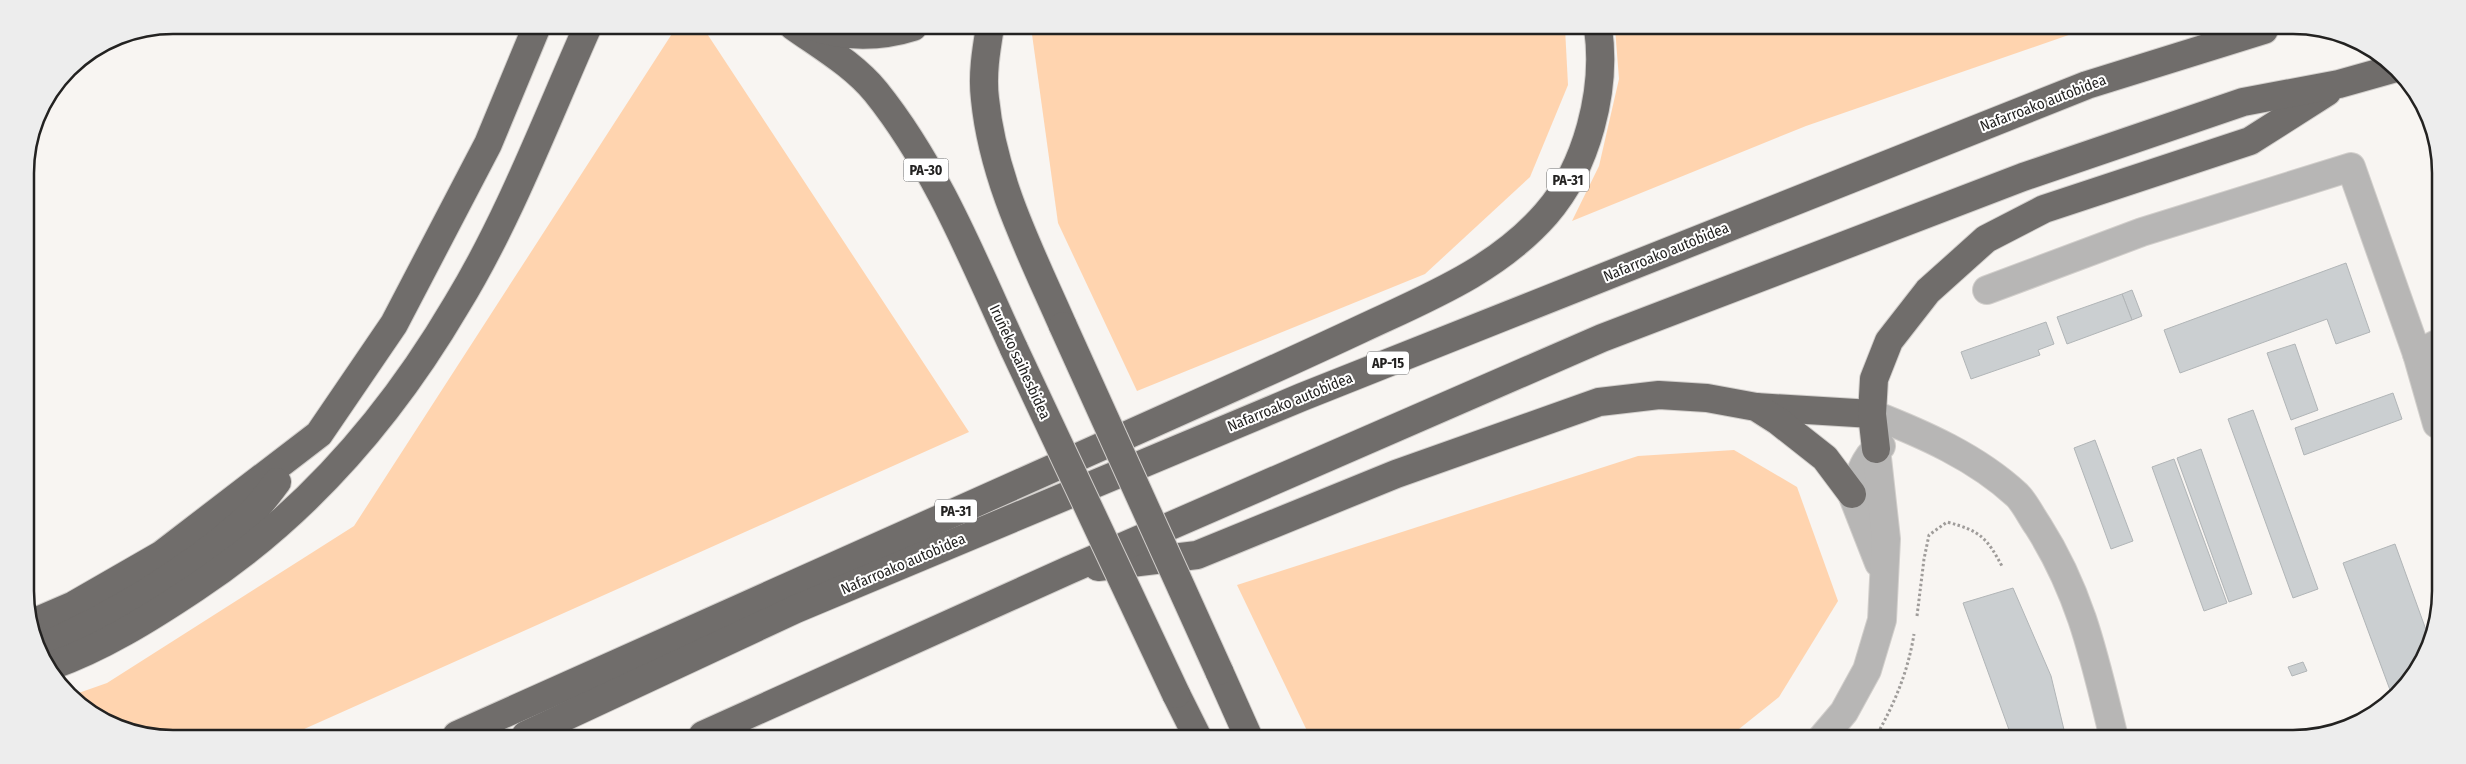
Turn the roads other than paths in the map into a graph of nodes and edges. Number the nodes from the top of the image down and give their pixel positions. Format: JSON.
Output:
{"nodes":[{"id":1,"x":534,"y":34,"type":"edge"},
{"id":2,"x":584,"y":34,"type":"edge"},
{"id":3,"x":804,"y":34,"type":"edge"},
{"id":4,"x":989,"y":34,"type":"edge"},
{"id":5,"x":1598,"y":34,"type":"edge"},
{"id":6,"x":2251,"y":34,"type":"edge"},
{"id":7,"x":2386,"y":71,"type":"edge"},
{"id":8,"x":2339,"y":84,"type":"junction"},
{"id":9,"x":1987,"y":290,"type":"dead end"},
{"id":10,"x":2427,"y":349,"type":"edge"},
{"id":11,"x":2432,"y":386,"type":"edge"},
{"id":12,"x":1756,"y":406,"type":"junction"},
{"id":13,"x":1872,"y":414,"type":"junction"},
{"id":14,"x":1912,"y":430,"type":"junction"},
{"id":15,"x":319,"y":434,"type":"junction"},
{"id":16,"x":1876,"y":449,"type":"junction"},
{"id":17,"x":1852,"y":494,"type":"junction"},
{"id":18,"x":1069,"y":570,"type":"junction"},
{"id":19,"x":1883,"y":574,"type":"junction"},
{"id":20,"x":37,"y":621,"type":"edge"},
{"id":21,"x":45,"y":646,"type":"edge"},
{"id":22,"x":55,"y":664,"type":"edge"},
{"id":23,"x":468,"y":730,"type":"edge"},
{"id":24,"x":537,"y":730,"type":"edge"},
{"id":25,"x":714,"y":730,"type":"edge"},
{"id":26,"x":1194,"y":730,"type":"edge"},
{"id":27,"x":1245,"y":730,"type":"edge"},
{"id":28,"x":1829,"y":730,"type":"edge"},
{"id":29,"x":2112,"y":730,"type":"edge"}],
"edges":[{"from":1,"to":15,"type":"highway"},
{"from":2,"to":22,"type":"highway"},
{"from":3,"to":26,"type":"highway","name":"Iruñeko saihesbidea","number":"PA-30","bridge":true},
{"from":4,"to":27,"type":"highway","bridge":true},
{"from":5,"to":23,"type":"highway","number":"PA-31"},
{"from":6,"to":24,"type":"highway","name":"Nafarroako autobidea","number":"AP-15"},
{"from":7,"to":8,"type":"highway"},
{"from":8,"to":13,"type":"highway"},
{"from":8,"to":18,"type":"highway"},
{"from":9,"to":10,"type":"street"},
{"from":10,"to":11,"type":"street"},
{"from":12,"to":13,"type":"highway"},
{"from":12,"to":17,"type":"highway"},
{"from":12,"to":18,"type":"highway"},
{"from":13,"to":14,"type":"street"},
{"from":13,"to":16,"type":"highway"},
{"from":14,"to":16,"type":"street"},
{"from":14,"to":29,"type":"street"},
{"from":15,"to":20,"type":"highway"},
{"from":15,"to":21,"type":"highway"},
{"from":16,"to":17,"type":"street"},
{"from":16,"to":19,"type":"street"},
{"from":17,"to":19,"type":"street"},
{"from":18,"to":25,"type":"highway"},
{"from":19,"to":28,"type":"street"}]}
